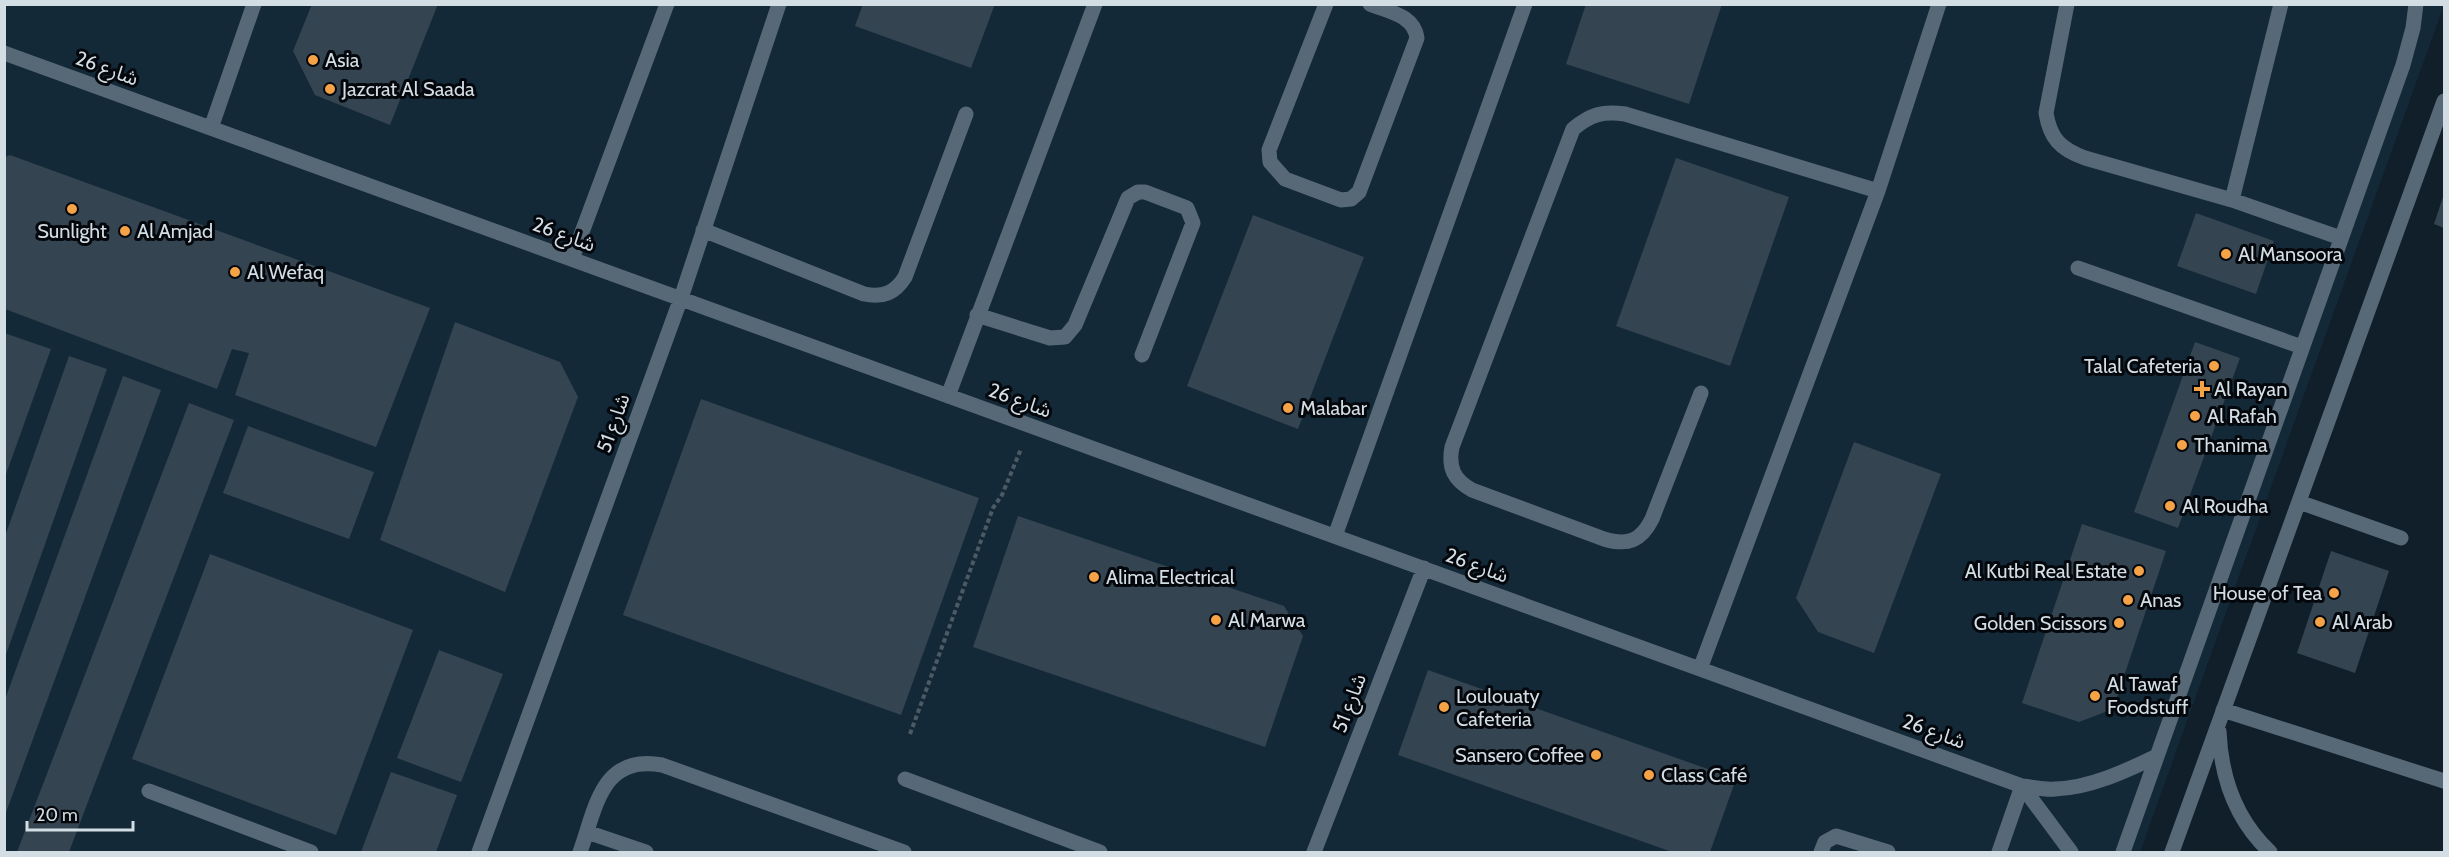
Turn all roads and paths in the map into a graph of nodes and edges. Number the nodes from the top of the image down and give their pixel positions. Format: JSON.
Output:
{"nodes":[{"id":1,"x":254,"y":4,"type":"edge"},
{"id":2,"x":667,"y":4,"type":"edge"},
{"id":3,"x":778,"y":4,"type":"edge"},
{"id":4,"x":1095,"y":4,"type":"edge"},
{"id":5,"x":1326,"y":4,"type":"edge"},
{"id":6,"x":1370,"y":4,"type":"edge"},
{"id":7,"x":1525,"y":4,"type":"edge"},
{"id":8,"x":1939,"y":4,"type":"edge"},
{"id":9,"x":2067,"y":4,"type":"edge"},
{"id":10,"x":2281,"y":4,"type":"edge"},
{"id":11,"x":2416,"y":4,"type":"edge"},
{"id":12,"x":4,"y":53,"type":"edge"},
{"id":13,"x":2445,"y":101,"type":"edge"},
{"id":14,"x":966,"y":114,"type":"dead end"},
{"id":15,"x":211,"y":128,"type":"junction"},
{"id":16,"x":1878,"y":191,"type":"junction"},
{"id":17,"x":2232,"y":200,"type":"junction"},
{"id":18,"x":703,"y":230,"type":"junction"},
{"id":19,"x":2341,"y":238,"type":"junction"},
{"id":20,"x":572,"y":259,"type":"junction"},
{"id":21,"x":2078,"y":268,"type":"dead end"},
{"id":22,"x":681,"y":298,"type":"junction"},
{"id":23,"x":977,"y":315,"type":"junction"},
{"id":24,"x":2302,"y":347,"type":"junction"},
{"id":25,"x":1142,"y":355,"type":"dead end"},
{"id":26,"x":1701,"y":393,"type":"dead end"},
{"id":27,"x":948,"y":396,"type":"junction"},
{"id":28,"x":1031,"y":426,"type":"junction"},
{"id":29,"x":2299,"y":502,"type":"junction"},
{"id":30,"x":1335,"y":536,"type":"junction"},
{"id":31,"x":2401,"y":538,"type":"dead end"},
{"id":32,"x":1424,"y":568,"type":"junction"},
{"id":33,"x":1700,"y":669,"type":"junction"},
{"id":34,"x":2220,"y":716,"type":"junction"},
{"id":35,"x":910,"y":734,"type":"dead end"},
{"id":36,"x":2157,"y":756,"type":"junction"},
{"id":37,"x":905,"y":779,"type":"dead end"},
{"id":38,"x":2445,"y":781,"type":"edge"},
{"id":39,"x":2022,"y":786,"type":"junction"},
{"id":40,"x":149,"y":790,"type":"dead end"},
{"id":41,"x":587,"y":832,"type":"junction"},
{"id":42,"x":311,"y":852,"type":"edge"},
{"id":43,"x":479,"y":852,"type":"edge"},
{"id":44,"x":580,"y":852,"type":"edge"},
{"id":45,"x":646,"y":852,"type":"edge"},
{"id":46,"x":904,"y":852,"type":"edge"},
{"id":47,"x":1100,"y":852,"type":"edge"},
{"id":48,"x":1314,"y":852,"type":"edge"},
{"id":49,"x":1821,"y":852,"type":"edge"},
{"id":50,"x":1883,"y":852,"type":"edge"},
{"id":51,"x":1999,"y":852,"type":"edge"},
{"id":52,"x":2071,"y":852,"type":"edge"},
{"id":53,"x":2123,"y":852,"type":"edge"},
{"id":54,"x":2172,"y":852,"type":"edge"},
{"id":55,"x":2270,"y":852,"type":"edge"}],
"edges":[{"from":1,"to":15,"type":"street"},
{"from":2,"to":20,"type":"street"},
{"from":3,"to":18,"type":"street","name":"شارع 51"},
{"from":4,"to":23,"type":"street"},
{"from":5,"to":6,"type":"street"},
{"from":7,"to":30,"type":"street"},
{"from":8,"to":16,"type":"street"},
{"from":9,"to":17,"type":"street"},
{"from":10,"to":17,"type":"street"},
{"from":11,"to":19,"type":"street"},
{"from":12,"to":15,"type":"street","name":"شارع 26"},
{"from":13,"to":29,"type":"street"},
{"from":14,"to":18,"type":"street"},
{"from":15,"to":20,"type":"street","name":"شارع 26"},
{"from":16,"to":26,"type":"street"},
{"from":16,"to":33,"type":"street"},
{"from":17,"to":19,"type":"street"},
{"from":18,"to":22,"type":"street","name":"شارع 51"},
{"from":19,"to":24,"type":"street"},
{"from":20,"to":22,"type":"street","name":"شارع 26"},
{"from":21,"to":24,"type":"street"},
{"from":22,"to":27,"type":"street","name":"شارع 26"},
{"from":22,"to":43,"type":"street","name":"شارع 51"},
{"from":23,"to":25,"type":"street"},
{"from":23,"to":27,"type":"street"},
{"from":24,"to":36,"type":"street"},
{"from":27,"to":28,"type":"street","name":"شارع 26"},
{"from":28,"to":30,"type":"street","name":"شارع 26"},
{"from":28,"to":35,"type":"path"},
{"from":29,"to":31,"type":"street"},
{"from":29,"to":34,"type":"street"},
{"from":30,"to":32,"type":"street","name":"شارع 26"},
{"from":32,"to":33,"type":"street","name":"شارع 26"},
{"from":32,"to":48,"type":"street","name":"شارع 51"},
{"from":33,"to":39,"type":"street","name":"شارع 26"},
{"from":34,"to":38,"type":"street"},
{"from":34,"to":54,"type":"street"},
{"from":34,"to":55,"type":"street"},
{"from":36,"to":39,"type":"street","name":"شارع 26"},
{"from":36,"to":53,"type":"street"},
{"from":37,"to":47,"type":"street"},
{"from":39,"to":51,"type":"street"},
{"from":39,"to":52,"type":"street"},
{"from":40,"to":42,"type":"street"},
{"from":41,"to":44,"type":"street"},
{"from":41,"to":45,"type":"street"},
{"from":41,"to":46,"type":"street"},
{"from":49,"to":50,"type":"street"}]}
